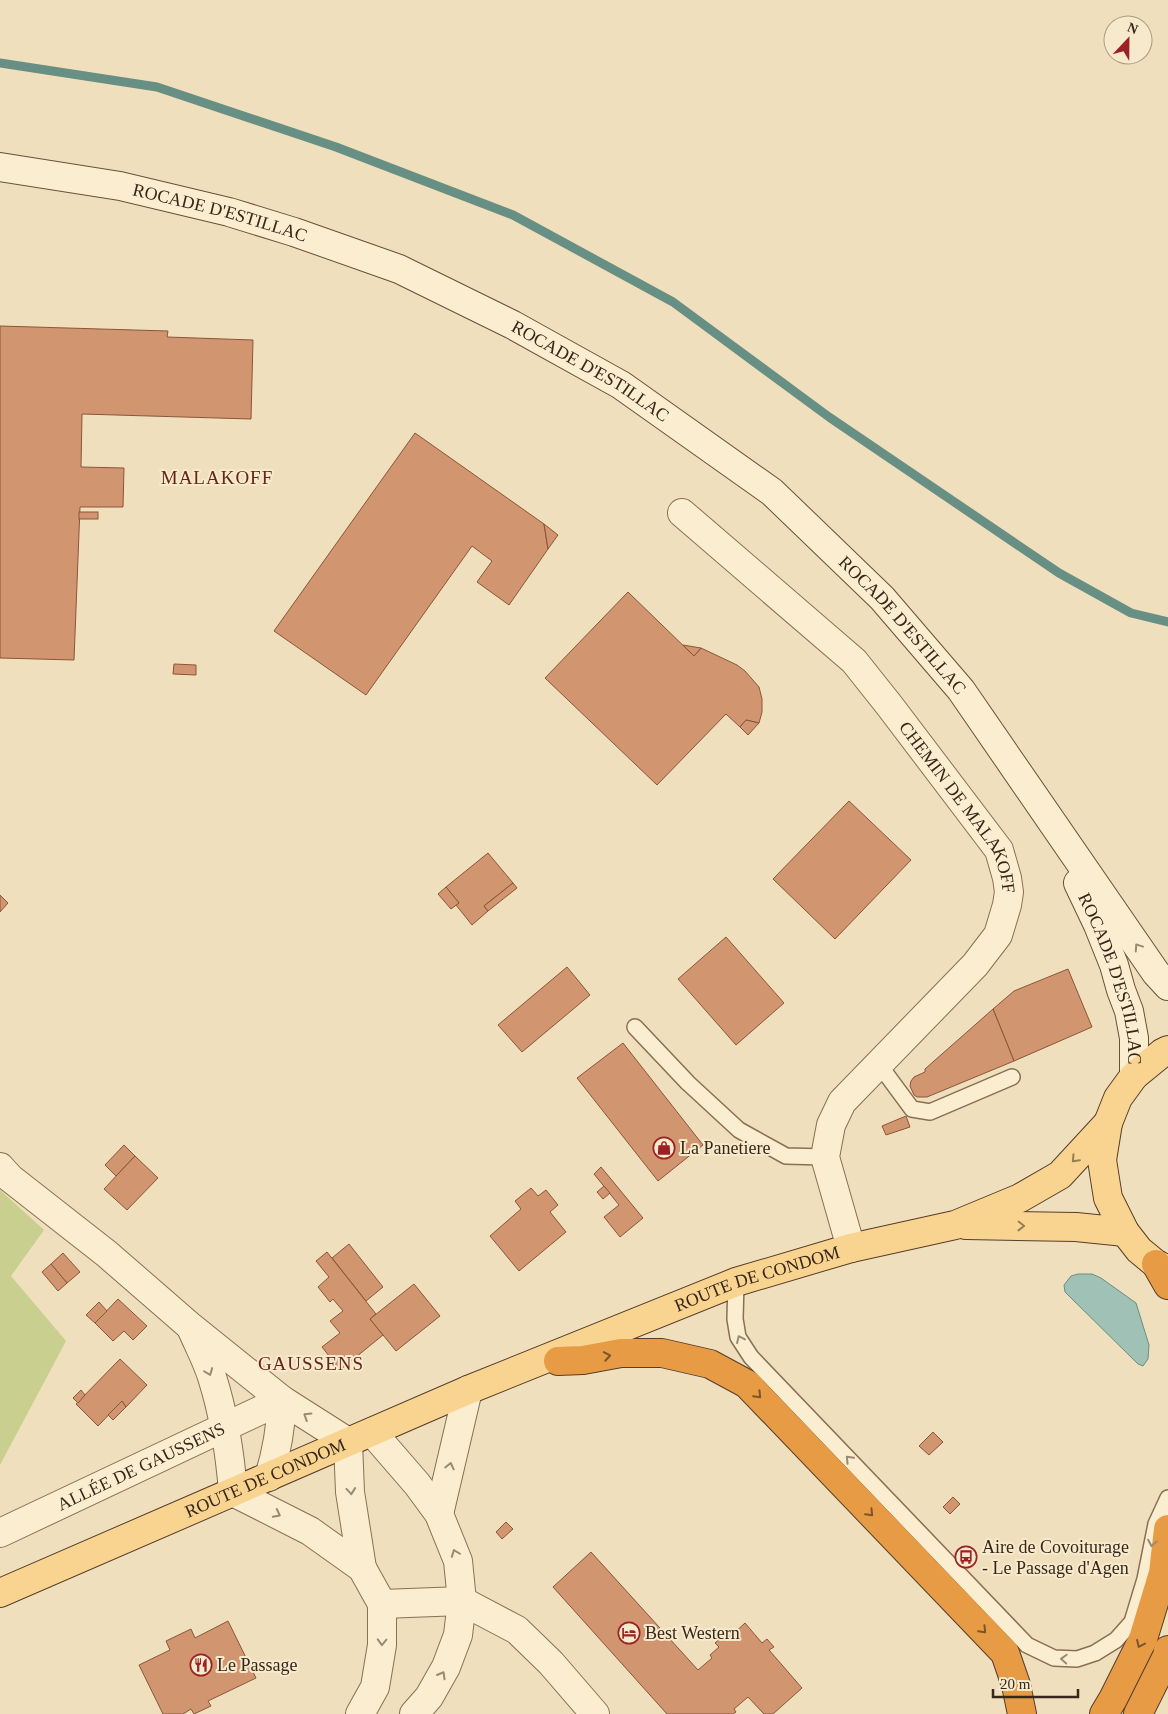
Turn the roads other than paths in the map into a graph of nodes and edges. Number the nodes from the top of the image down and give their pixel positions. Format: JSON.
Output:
{"nodes":[{"id":1,"x":0,"y":167,"type":"edge"},
{"id":2,"x":682,"y":513,"type":"dead end"},
{"id":3,"x":1040,"y":802,"type":"junction"},
{"id":4,"x":1168,"y":986,"type":"edge"},
{"id":5,"x":635,"y":1027,"type":"dead end"},
{"id":6,"x":1168,"y":1050,"type":"edge"},
{"id":7,"x":878,"y":1063,"type":"junction"},
{"id":8,"x":1134,"y":1076,"type":"junction"},
{"id":9,"x":1012,"y":1077,"type":"dead end"},
{"id":10,"x":1108,"y":1123,"type":"junction"},
{"id":11,"x":825,"y":1157,"type":"junction"},
{"id":12,"x":0,"y":1167,"type":"edge"},
{"id":13,"x":955,"y":1225,"type":"junction"},
{"id":14,"x":1124,"y":1232,"type":"junction"},
{"id":15,"x":851,"y":1248,"type":"junction"},
{"id":16,"x":1164,"y":1273,"type":"edge"},
{"id":17,"x":736,"y":1282,"type":"junction"},
{"id":18,"x":191,"y":1327,"type":"junction"},
{"id":19,"x":562,"y":1356,"type":"junction"},
{"id":20,"x":468,"y":1390,"type":"junction"},
{"id":21,"x":282,"y":1400,"type":"junction"},
{"id":22,"x":225,"y":1427,"type":"junction"},
{"id":23,"x":360,"y":1437,"type":"junction"},
{"id":24,"x":269,"y":1476,"type":"junction"},
{"id":25,"x":233,"y":1492,"type":"junction"},
{"id":26,"x":1168,"y":1498,"type":"edge"},
{"id":27,"x":439,"y":1514,"type":"junction"},
{"id":28,"x":1168,"y":1529,"type":"edge"},
{"id":29,"x":0,"y":1533,"type":"edge"},
{"id":30,"x":362,"y":1568,"type":"junction"},
{"id":31,"x":0,"y":1593,"type":"edge"},
{"id":32,"x":462,"y":1601,"type":"junction"},
{"id":33,"x":382,"y":1604,"type":"junction"},
{"id":34,"x":1168,"y":1653,"type":"edge"},
{"id":35,"x":360,"y":1714,"type":"edge"},
{"id":36,"x":414,"y":1714,"type":"edge"},
{"id":37,"x":595,"y":1714,"type":"edge"},
{"id":38,"x":1022,"y":1714,"type":"edge"},
{"id":39,"x":1104,"y":1714,"type":"edge"},
{"id":40,"x":1138,"y":1714,"type":"edge"}],
"edges":[{"from":1,"to":3,"type":"street","name":"ROCADE D'ESTILLAC"},
{"from":2,"to":7,"type":"street","name":"CHEMIN DE MALAKOFF"},
{"from":4,"to":3,"type":"street","name":"ROCADE D'ESTILLAC","one_way":true},
{"from":3,"to":8,"type":"street","name":"ROCADE D'ESTILLAC"},
{"from":5,"to":11,"type":"lane"},
{"from":6,"to":8,"type":"main road"},
{"from":7,"to":9,"type":"lane"},
{"from":7,"to":11,"type":"street","name":"CHEMIN DE MALAKOFF"},
{"from":8,"to":10,"type":"main road"},
{"from":10,"to":13,"type":"main road","name":"ROUTE DE CONDOM","one_way":true},
{"from":10,"to":14,"type":"main road"},
{"from":11,"to":15,"type":"street","name":"CHEMIN DE MALAKOFF"},
{"from":12,"to":18,"type":"street"},
{"from":13,"to":14,"type":"main road","name":"ROUTE DE CONDOM","one_way":true},
{"from":13,"to":15,"type":"main road","name":"ROUTE DE CONDOM"},
{"from":14,"to":16,"type":"main road"},
{"from":15,"to":17,"type":"main road","name":"ROUTE DE CONDOM"},
{"from":17,"to":19,"type":"main road","name":"ROUTE DE CONDOM"},
{"from":26,"to":17,"type":"lane","one_way":true},
{"from":18,"to":21,"type":"street"},
{"from":18,"to":22,"type":"street","one_way":true},
{"from":19,"to":20,"type":"main road","name":"ROUTE DE CONDOM"},
{"from":19,"to":38,"type":"highway","one_way":true},
{"from":20,"to":23,"type":"main road","name":"ROUTE DE CONDOM"},
{"from":27,"to":20,"type":"street","one_way":true},
{"from":21,"to":22,"type":"street","name":"ALLÉE DE GAUSSENS"},
{"from":23,"to":21,"type":"street","one_way":true},
{"from":21,"to":24,"type":"street"},
{"from":22,"to":25,"type":"street"},
{"from":22,"to":29,"type":"street","name":"ALLÉE DE GAUSSENS"},
{"from":23,"to":24,"type":"main road","name":"ROUTE DE CONDOM"},
{"from":23,"to":27,"type":"street"},
{"from":23,"to":30,"type":"street","one_way":true},
{"from":24,"to":25,"type":"main road","name":"ROUTE DE CONDOM"},
{"from":25,"to":30,"type":"street","one_way":true},
{"from":25,"to":31,"type":"main road","name":"ROUTE DE CONDOM"},
{"from":32,"to":27,"type":"street","one_way":true},
{"from":28,"to":39,"type":"highway","one_way":true},
{"from":30,"to":33,"type":"street"},
{"from":32,"to":33,"type":"street"},
{"from":36,"to":32,"type":"street","one_way":true},
{"from":32,"to":37,"type":"street"},
{"from":33,"to":35,"type":"street","one_way":true},
{"from":34,"to":40,"type":"highway"}]}
